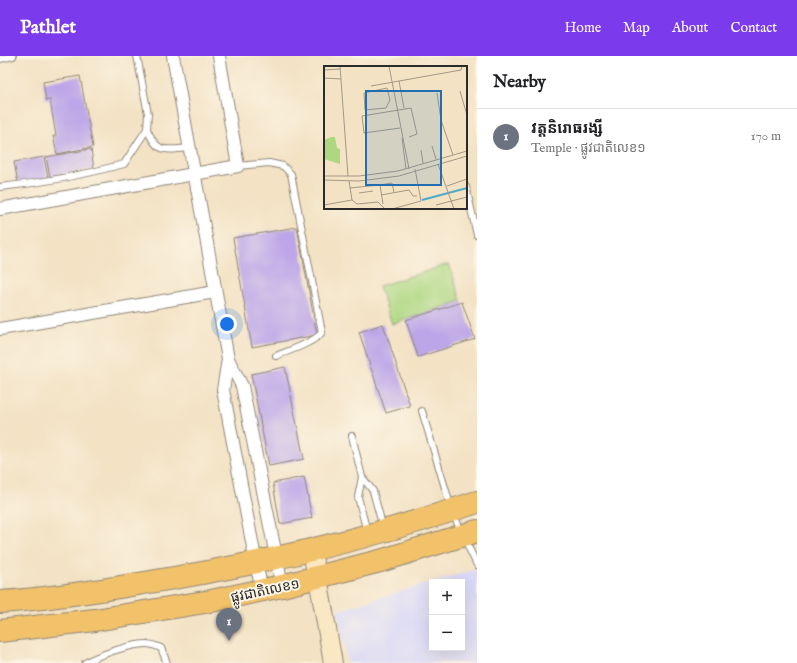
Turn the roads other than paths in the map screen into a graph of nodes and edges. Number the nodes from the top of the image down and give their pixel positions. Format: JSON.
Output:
{"nodes":[{"id":1,"x":12,"y":56,"type":"edge"},
{"id":2,"x":137,"y":56,"type":"edge"},
{"id":3,"x":173,"y":56,"type":"edge"},
{"id":4,"x":219,"y":56,"type":"edge"},
{"id":5,"x":0,"y":59,"type":"edge"},
{"id":6,"x":146,"y":129,"type":"junction"},
{"id":7,"x":189,"y":148,"type":"junction"},
{"id":8,"x":238,"y":166,"type":"junction"},
{"id":9,"x":194,"y":175,"type":"junction"},
{"id":10,"x":0,"y":187,"type":"edge"},
{"id":11,"x":467,"y":191,"type":"edge"},
{"id":12,"x":0,"y":209,"type":"edge"},
{"id":13,"x":477,"y":235,"type":"edge"},
{"id":14,"x":215,"y":292,"type":"junction"},
{"id":15,"x":0,"y":329,"type":"edge"},
{"id":16,"x":276,"y":356,"type":"dead end"},
{"id":17,"x":228,"y":359,"type":"junction"},
{"id":18,"x":422,"y":411,"type":"dead end"},
{"id":19,"x":352,"y":436,"type":"dead end"},
{"id":20,"x":362,"y":477,"type":"junction"},
{"id":21,"x":477,"y":502,"type":"edge"},
{"id":22,"x":452,"y":511,"type":"junction"},
{"id":23,"x":375,"y":533,"type":"junction"},
{"id":24,"x":470,"y":533,"type":"edge"},
{"id":25,"x":311,"y":550,"type":"junction"},
{"id":26,"x":266,"y":561,"type":"junction"},
{"id":27,"x":477,"y":565,"type":"edge"},
{"id":28,"x":318,"y":578,"type":"junction"},
{"id":29,"x":272,"y":588,"type":"junction"},
{"id":30,"x":90,"y":592,"type":"junction"},
{"id":31,"x":0,"y":602,"type":"edge"},
{"id":32,"x":95,"y":620,"type":"junction"},
{"id":33,"x":0,"y":631,"type":"edge"},
{"id":34,"x":85,"y":663,"type":"edge"},
{"id":35,"x":167,"y":663,"type":"edge"},
{"id":36,"x":333,"y":663,"type":"edge"}],
"edges":[{"from":1,"to":5,"type":"lane"},
{"from":2,"to":6,"type":"lane"},
{"from":3,"to":7,"type":"street"},
{"from":4,"to":8,"type":"street"},
{"from":6,"to":7,"type":"lane"},
{"from":6,"to":10,"type":"lane"},
{"from":7,"to":9,"type":"street"},
{"from":8,"to":9,"type":"street"},
{"from":8,"to":16,"type":"lane"},
{"from":9,"to":12,"type":"street"},
{"from":9,"to":14,"type":"street"},
{"from":11,"to":13,"type":"lane"},
{"from":14,"to":15,"type":"street"},
{"from":14,"to":17,"type":"street"},
{"from":17,"to":26,"type":"street"},
{"from":17,"to":26,"type":"street"},
{"from":18,"to":22,"type":"lane"},
{"from":19,"to":20,"type":"lane"},
{"from":20,"to":23,"type":"lane"},
{"from":20,"to":23,"type":"lane"},
{"from":21,"to":22,"type":"highway","name":"ផ្លូវជាតិលេខ១"},
{"from":22,"to":23,"type":"highway","name":"ផ្លូវជាតិលេខ១"},
{"from":22,"to":24,"type":"lane"},
{"from":23,"to":25,"type":"highway","name":"ផ្លូវជាតិលេខ១"},
{"from":24,"to":27,"type":"lane"},
{"from":24,"to":28,"type":"highway","name":"ផ្លូវជាតិលេខ១"},
{"from":25,"to":26,"type":"highway","name":"ផ្លូវជាតិលេខ១"},
{"from":25,"to":28,"type":"main road"},
{"from":26,"to":29,"type":"street"},
{"from":26,"to":29,"type":"street"},
{"from":26,"to":30,"type":"highway","name":"ផ្លូវជាតិលេខ១"},
{"from":28,"to":29,"type":"highway","name":"ផ្លូវជាតិលេខ១"},
{"from":28,"to":36,"type":"main road"},
{"from":29,"to":32,"type":"highway","name":"ផ្លូវជាតិលេខ១"},
{"from":30,"to":31,"type":"highway","name":"ផ្លូវជាតិលេខ១"},
{"from":30,"to":32,"type":"highway"},
{"from":32,"to":33,"type":"highway","name":"ផ្លូវជាតិលេខ១"},
{"from":34,"to":35,"type":"lane"}]}
